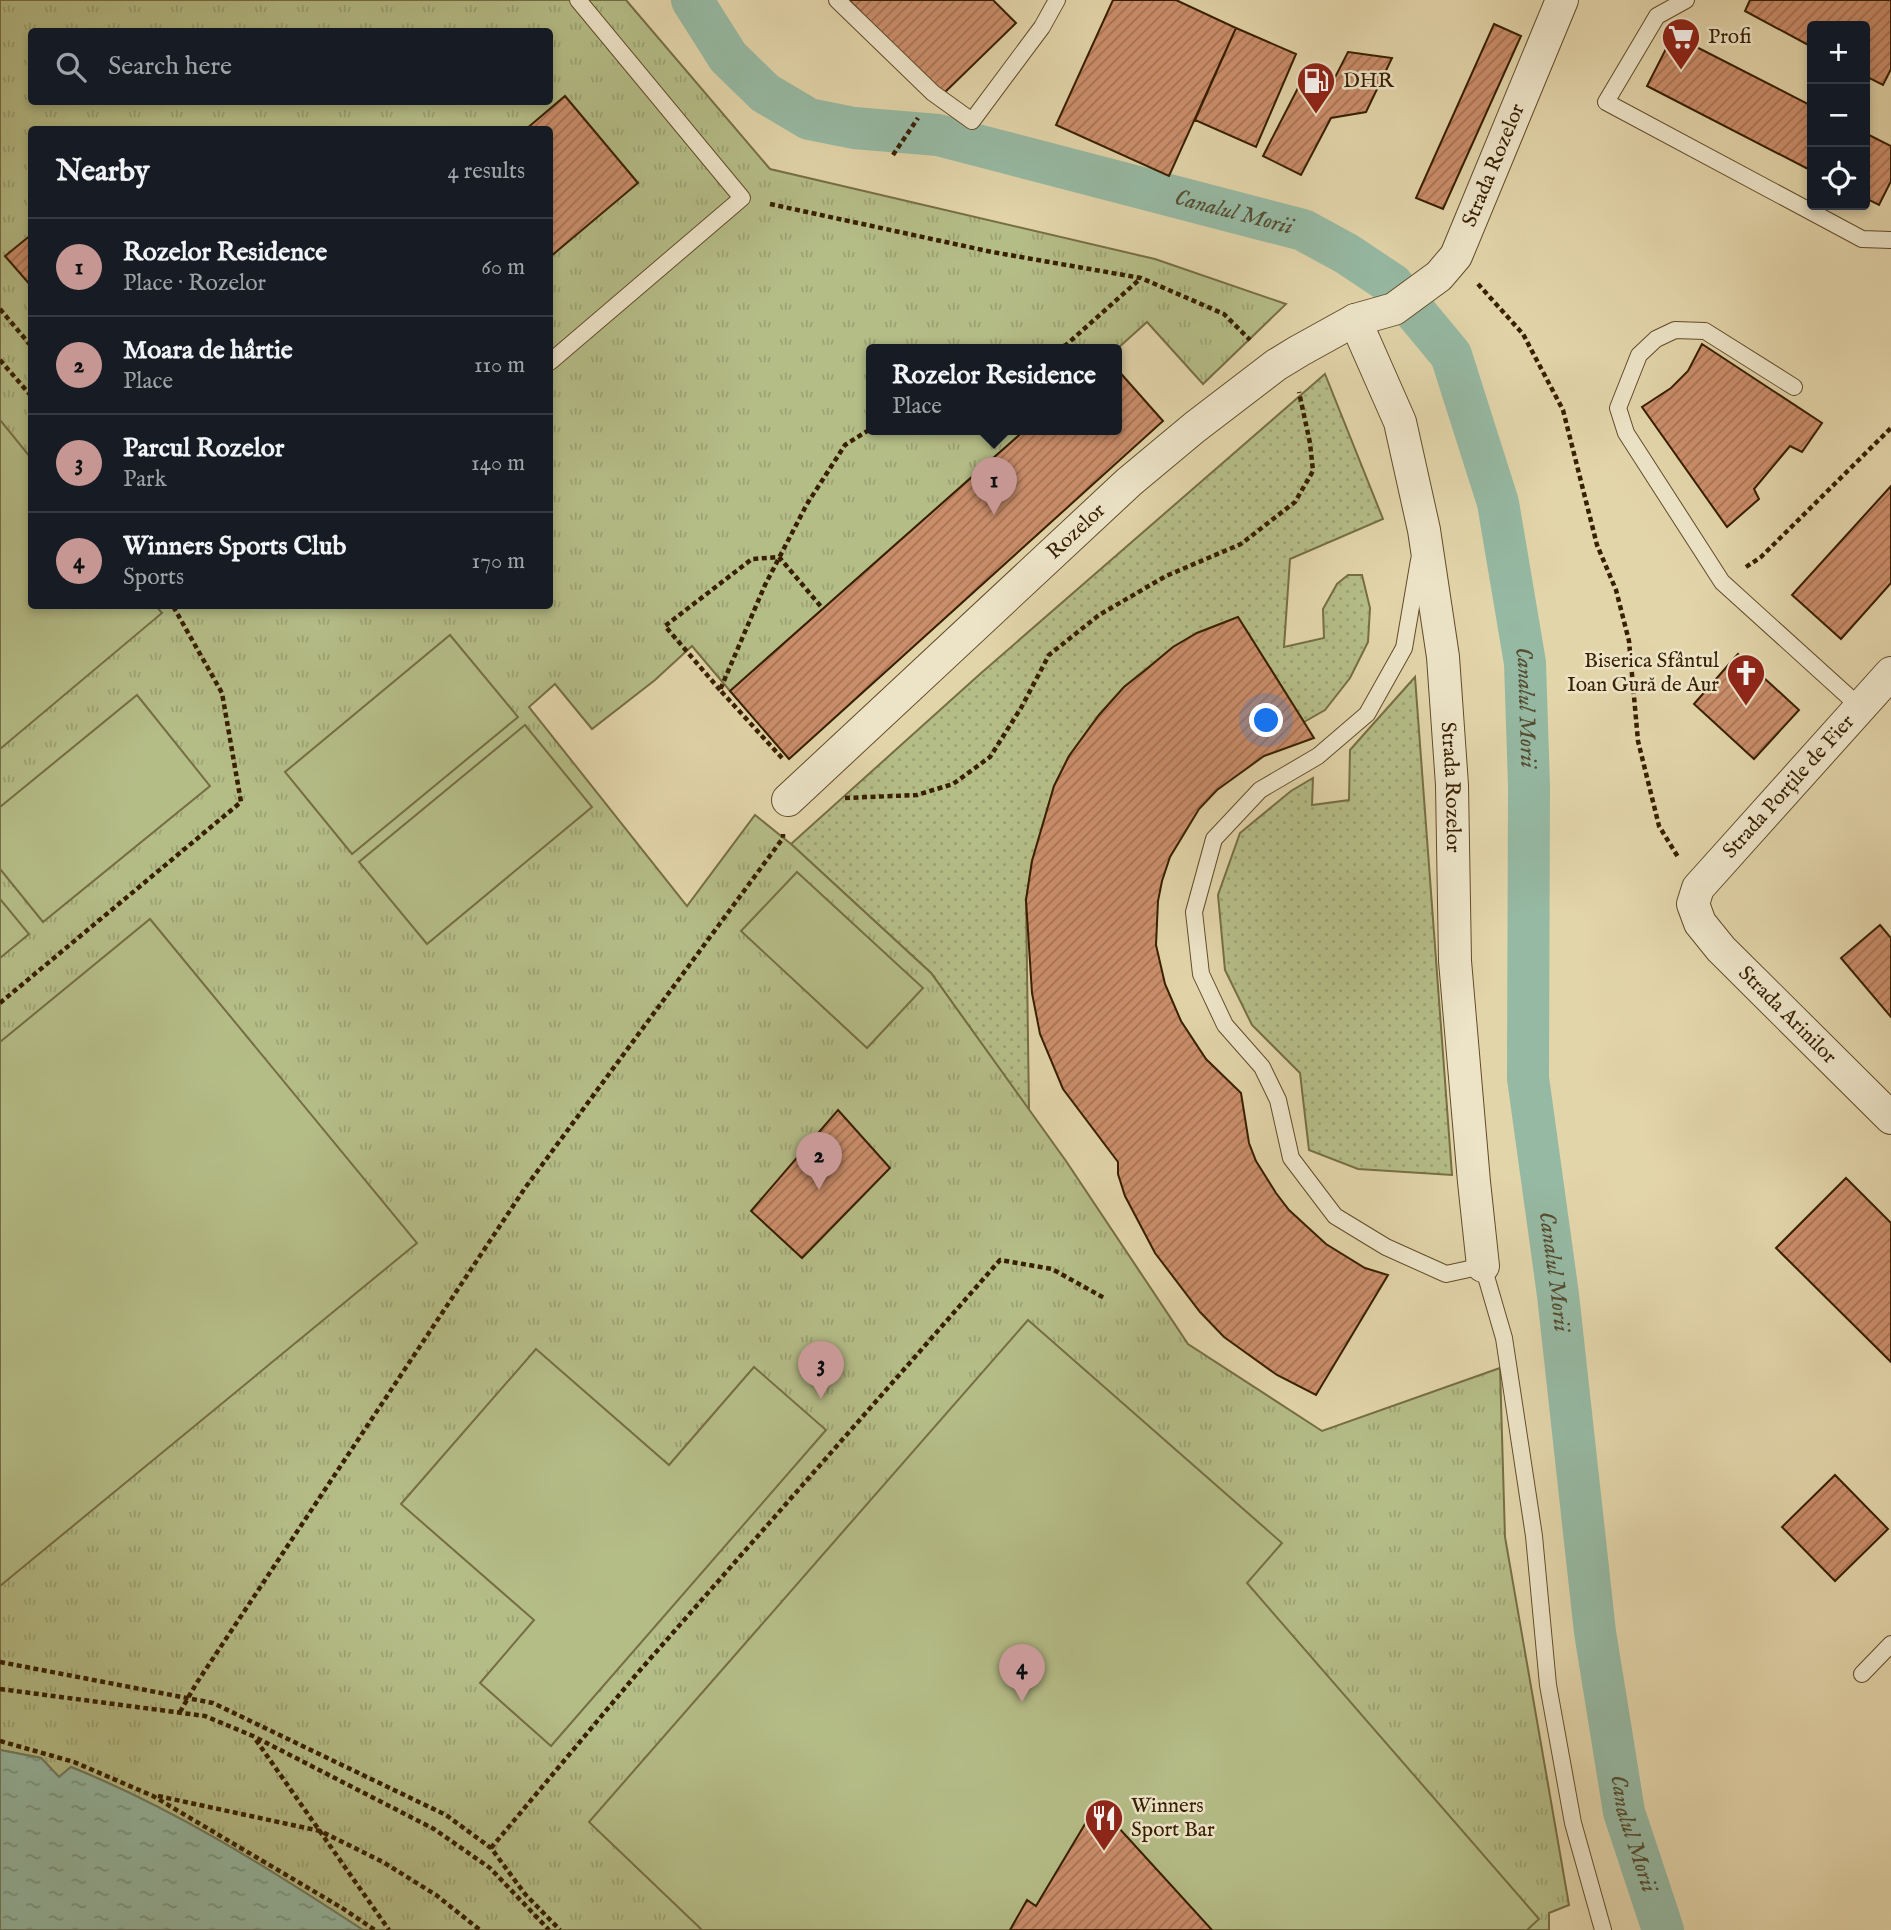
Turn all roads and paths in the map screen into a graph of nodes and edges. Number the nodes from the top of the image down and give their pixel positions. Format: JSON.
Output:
{"nodes":[{"id":1,"x":578,"y":0,"type":"edge"},
{"id":2,"x":837,"y":0,"type":"edge"},
{"id":3,"x":1057,"y":0,"type":"edge"},
{"id":4,"x":1562,"y":0,"type":"edge"},
{"id":5,"x":1686,"y":0,"type":"edge"},
{"id":6,"x":922,"y":113,"type":"dead end"},
{"id":7,"x":893,"y":155,"type":"dead end"},
{"id":8,"x":743,"y":198,"type":"junction"},
{"id":9,"x":1891,"y":240,"type":"edge"},
{"id":10,"x":1447,"y":266,"type":"junction"},
{"id":11,"x":1141,"y":278,"type":"junction"},
{"id":12,"x":0,"y":309,"type":"edge"},
{"id":13,"x":1355,"y":320,"type":"junction"},
{"id":14,"x":28,"y":342,"type":"edge"},
{"id":15,"x":1067,"y":344,"type":"edge"},
{"id":16,"x":553,"y":359,"type":"edge"},
{"id":17,"x":0,"y":360,"type":"edge"},
{"id":18,"x":1276,"y":365,"type":"junction"},
{"id":19,"x":1794,"y":387,"type":"dead end"},
{"id":20,"x":28,"y":392,"type":"edge"},
{"id":21,"x":1891,"y":428,"type":"edge"},
{"id":22,"x":866,"y":432,"type":"edge"},
{"id":23,"x":1423,"y":530,"type":"junction"},
{"id":24,"x":779,"y":557,"type":"junction"},
{"id":25,"x":1722,"y":582,"type":"junction"},
{"id":26,"x":175,"y":609,"type":"edge"},
{"id":27,"x":823,"y":609,"type":"dead end"},
{"id":28,"x":1891,"y":673,"type":"edge"},
{"id":29,"x":720,"y":690,"type":"junction"},
{"id":30,"x":1860,"y":707,"type":"junction"},
{"id":31,"x":813,"y":775,"type":"junction"},
{"id":32,"x":788,"y":800,"type":"junction"},
{"id":33,"x":1695,"y":896,"type":"junction"},
{"id":34,"x":0,"y":1003,"type":"edge"},
{"id":35,"x":1891,"y":1118,"type":"edge"},
{"id":36,"x":1483,"y":1266,"type":"junction"},
{"id":37,"x":1106,"y":1299,"type":"dead end"},
{"id":38,"x":1891,"y":1644,"type":"edge"},
{"id":39,"x":0,"y":1662,"type":"edge"},
{"id":40,"x":1862,"y":1674,"type":"dead end"},
{"id":41,"x":0,"y":1689,"type":"edge"},
{"id":42,"x":187,"y":1698,"type":"junction"},
{"id":43,"x":180,"y":1712,"type":"junction"},
{"id":44,"x":253,"y":1736,"type":"junction"},
{"id":45,"x":0,"y":1741,"type":"edge"},
{"id":46,"x":153,"y":1796,"type":"junction"},
{"id":47,"x":320,"y":1831,"type":"junction"},
{"id":48,"x":491,"y":1848,"type":"junction"},
{"id":49,"x":375,"y":1930,"type":"edge"},
{"id":50,"x":389,"y":1930,"type":"edge"},
{"id":51,"x":480,"y":1930,"type":"edge"},
{"id":52,"x":549,"y":1930,"type":"edge"},
{"id":53,"x":560,"y":1930,"type":"edge"},
{"id":54,"x":1603,"y":1930,"type":"edge"}],
"edges":[{"from":1,"to":8,"type":"lane"},
{"from":2,"to":3,"type":"lane"},
{"from":4,"to":10,"type":"street","name":"Strada Rozelor"},
{"from":5,"to":9,"type":"lane"},
{"from":6,"to":7,"type":"path"},
{"from":8,"to":11,"type":"path"},
{"from":8,"to":16,"type":"lane"},
{"from":10,"to":13,"type":"street","name":"Rozelor"},
{"from":10,"to":33,"type":"path"},
{"from":11,"to":15,"type":"path"},
{"from":11,"to":18,"type":"path"},
{"from":12,"to":14,"type":"path"},
{"from":13,"to":18,"type":"street","name":"Rozelor"},
{"from":13,"to":23,"type":"street","name":"Strada Rozelor"},
{"from":17,"to":20,"type":"path"},
{"from":18,"to":31,"type":"street","name":"Rozelor"},
{"from":18,"to":32,"type":"path"},
{"from":19,"to":25,"type":"lane"},
{"from":21,"to":25,"type":"path"},
{"from":22,"to":24,"type":"path"},
{"from":23,"to":36,"type":"street","name":"Strada Rozelor"},
{"from":23,"to":36,"type":"lane"},
{"from":24,"to":27,"type":"path"},
{"from":24,"to":29,"type":"path"},
{"from":24,"to":29,"type":"path"},
{"from":25,"to":30,"type":"lane"},
{"from":26,"to":34,"type":"path"},
{"from":28,"to":30,"type":"street","name":"Strada Porțile de Fier"},
{"from":29,"to":31,"type":"path"},
{"from":30,"to":33,"type":"street","name":"Strada Porțile de Fier"},
{"from":31,"to":32,"type":"street","name":"Rozelor"},
{"from":32,"to":42,"type":"path"},
{"from":33,"to":35,"type":"street","name":"Strada Arinilor"},
{"from":36,"to":54,"type":"lane"},
{"from":37,"to":48,"type":"path"},
{"from":38,"to":40,"type":"lane"},
{"from":39,"to":42,"type":"path"},
{"from":41,"to":43,"type":"path"},
{"from":42,"to":43,"type":"path"},
{"from":42,"to":48,"type":"path"},
{"from":43,"to":44,"type":"path"},
{"from":44,"to":47,"type":"path"},
{"from":44,"to":52,"type":"path"},
{"from":45,"to":46,"type":"path"},
{"from":46,"to":47,"type":"path"},
{"from":46,"to":49,"type":"path"},
{"from":47,"to":50,"type":"path"},
{"from":47,"to":51,"type":"path"},
{"from":48,"to":53,"type":"path"}]}
